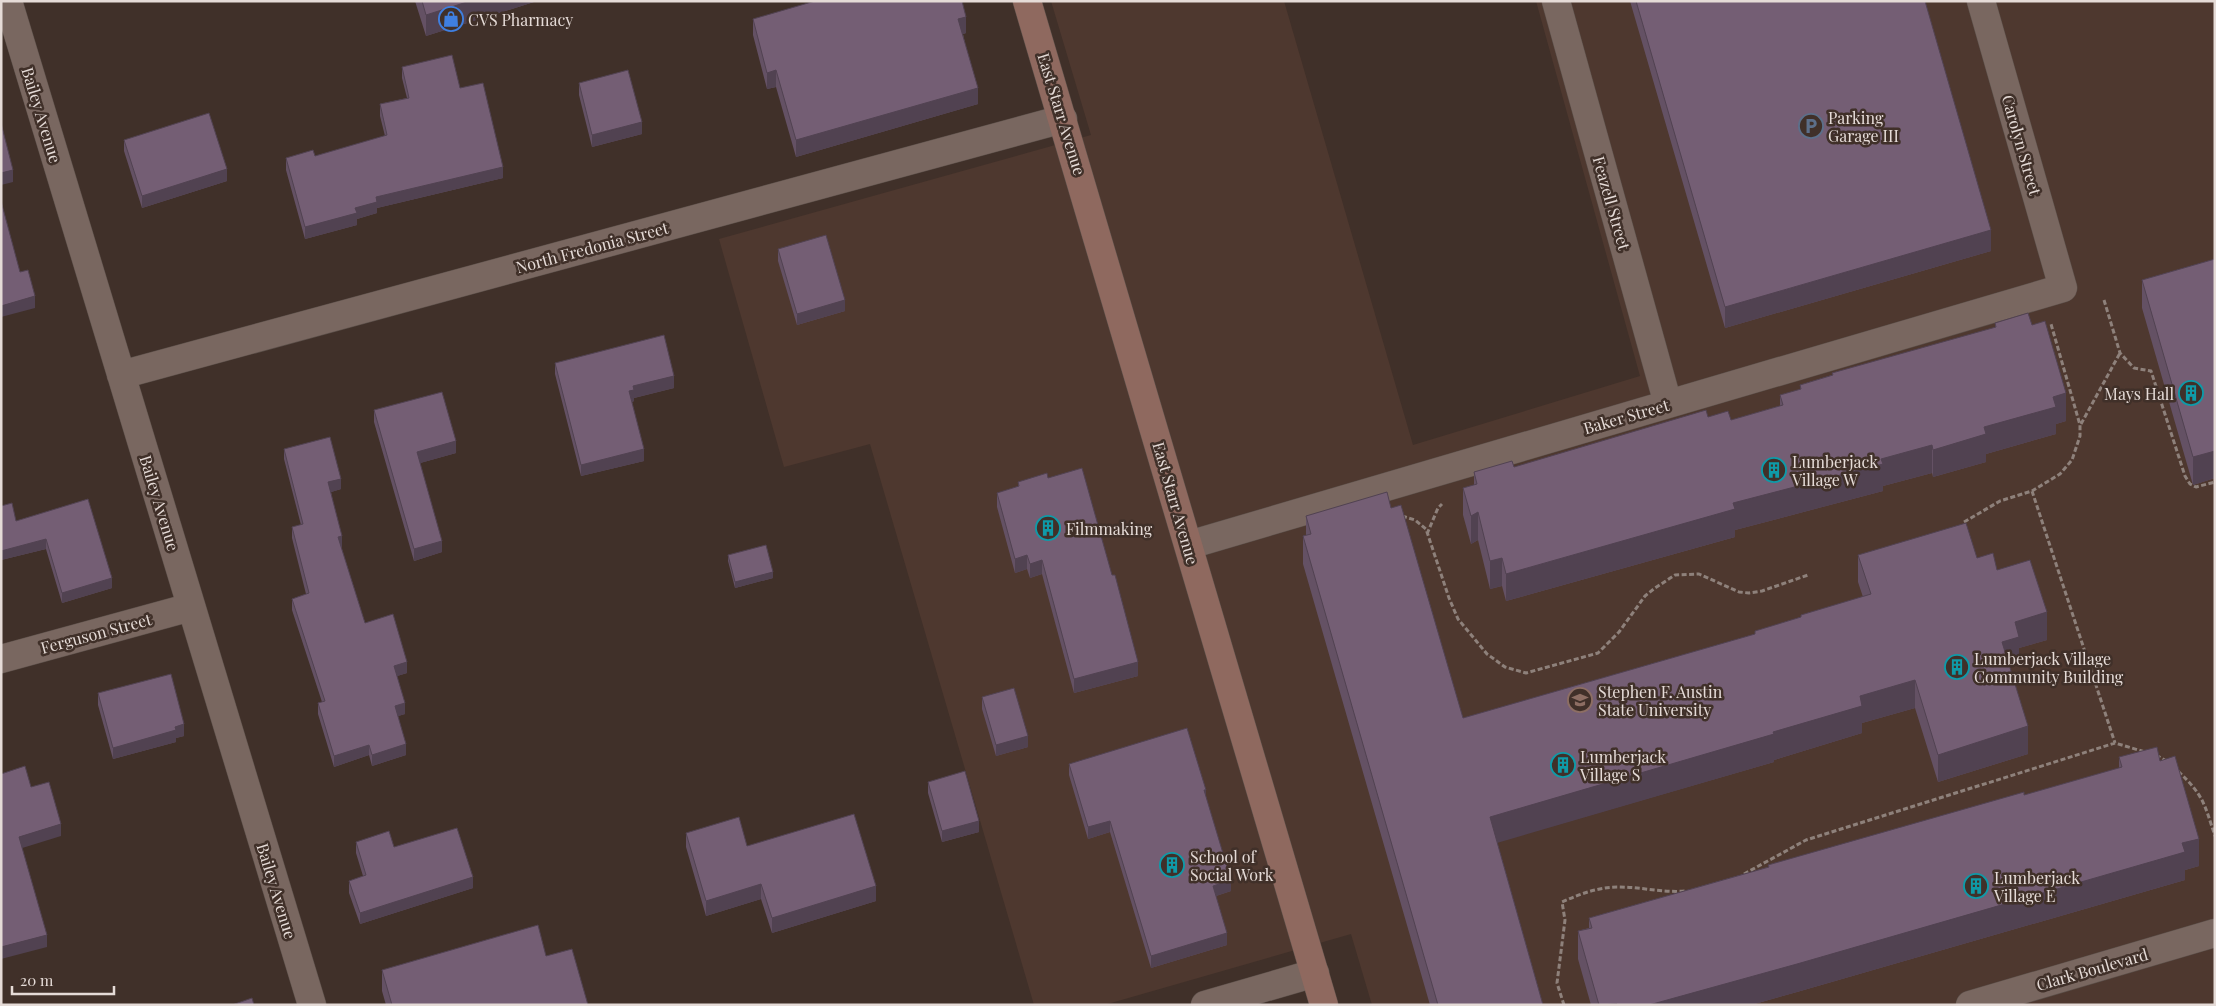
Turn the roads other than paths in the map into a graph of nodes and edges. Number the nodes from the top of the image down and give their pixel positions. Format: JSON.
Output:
{"nodes":[{"id":1,"x":8,"y":1,"type":"edge"},
{"id":2,"x":1028,"y":1,"type":"edge"},
{"id":3,"x":1556,"y":1,"type":"edge"},
{"id":4,"x":1981,"y":1,"type":"edge"},
{"id":5,"x":1063,"y":119,"type":"junction"},
{"id":6,"x":2053,"y":291,"type":"joint"},
{"id":7,"x":121,"y":375,"type":"junction"},
{"id":8,"x":1668,"y":404,"type":"junction"},
{"id":9,"x":1188,"y":545,"type":"junction"},
{"id":10,"x":192,"y":607,"type":"junction"},
{"id":11,"x":1,"y":659,"type":"edge"},
{"id":12,"x":2215,"y":933,"type":"edge"},
{"id":13,"x":1315,"y":973,"type":"junction"},
{"id":14,"x":312,"y":1005,"type":"edge"},
{"id":15,"x":1205,"y":1005,"type":"edge"},
{"id":16,"x":1324,"y":1005,"type":"edge"},
{"id":17,"x":1970,"y":1005,"type":"edge"}],
"edges":[{"from":1,"to":7,"type":"street","name":"Bailey Avenue"},
{"from":2,"to":5,"type":"main road","name":"East Starr Avenue"},
{"from":3,"to":8,"type":"street","name":"Feazell Street"},
{"from":4,"to":6,"type":"street","name":"Carolyn Street"},
{"from":5,"to":7,"type":"street","name":"North Fredonia Street"},
{"from":5,"to":9,"type":"main road","name":"East Starr Avenue"},
{"from":6,"to":8,"type":"street","name":"Baker Street"},
{"from":7,"to":10,"type":"street","name":"Bailey Avenue"},
{"from":8,"to":9,"type":"street","name":"Baker Street"},
{"from":9,"to":13,"type":"main road","name":"East Starr Avenue"},
{"from":10,"to":11,"type":"street","name":"Ferguson Street"},
{"from":10,"to":14,"type":"street","name":"Bailey Avenue"},
{"from":12,"to":17,"type":"street","name":"Clark Boulevard"},
{"from":13,"to":15,"type":"street"},
{"from":13,"to":16,"type":"main road","name":"East Starr Avenue"}]}
